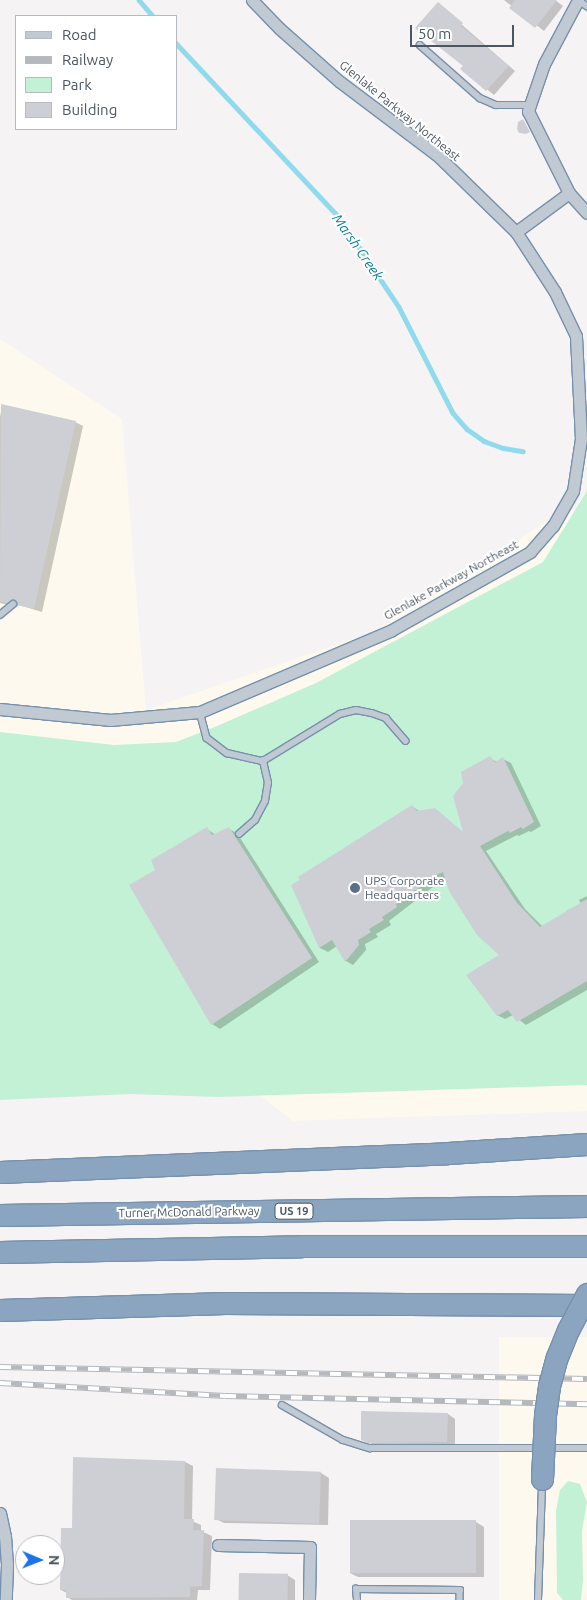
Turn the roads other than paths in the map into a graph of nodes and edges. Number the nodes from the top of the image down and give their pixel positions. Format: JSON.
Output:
{"nodes":[{"id":1,"x":252,"y":0,"type":"edge"},
{"id":2,"x":578,"y":0,"type":"edge"},
{"id":3,"x":587,"y":6,"type":"edge"},
{"id":4,"x":420,"y":45,"type":"dead end"},
{"id":5,"x":530,"y":105,"type":"junction"},
{"id":6,"x":569,"y":193,"type":"junction"},
{"id":7,"x":587,"y":213,"type":"edge"},
{"id":8,"x":516,"y":232,"type":"junction"},
{"id":9,"x":13,"y":604,"type":"dead end"},
{"id":10,"x":0,"y":615,"type":"edge"},
{"id":11,"x":0,"y":709,"type":"edge"},
{"id":12,"x":200,"y":712,"type":"junction"},
{"id":13,"x":406,"y":741,"type":"dead end"},
{"id":14,"x":263,"y":761,"type":"junction"},
{"id":15,"x":239,"y":834,"type":"dead end"},
{"id":16,"x":587,"y":1144,"type":"edge"},
{"id":17,"x":0,"y":1172,"type":"edge"},
{"id":18,"x":587,"y":1206,"type":"edge"},
{"id":19,"x":0,"y":1215,"type":"edge"},
{"id":20,"x":587,"y":1246,"type":"edge"},
{"id":21,"x":0,"y":1252,"type":"edge"},
{"id":22,"x":587,"y":1294,"type":"edge"},
{"id":23,"x":587,"y":1305,"type":"edge"},
{"id":24,"x":0,"y":1310,"type":"edge"},
{"id":25,"x":282,"y":1405,"type":"dead end"},
{"id":26,"x":587,"y":1448,"type":"edge"},
{"id":27,"x":542,"y":1479,"type":"joint"},
{"id":28,"x":0,"y":1513,"type":"edge"},
{"id":29,"x":218,"y":1545,"type":"dead end"},
{"id":30,"x":6,"y":1600,"type":"edge"},
{"id":31,"x":309,"y":1600,"type":"edge"},
{"id":32,"x":357,"y":1600,"type":"edge"},
{"id":33,"x":460,"y":1600,"type":"edge"},
{"id":34,"x":538,"y":1600,"type":"edge"}],
"edges":[{"from":1,"to":8,"type":"street","name":"Glenlake Parkway Northeast"},
{"from":2,"to":3,"type":"lane"},
{"from":2,"to":5,"type":"street"},
{"from":4,"to":5,"type":"lane"},
{"from":5,"to":6,"type":"street"},
{"from":6,"to":7,"type":"street"},
{"from":6,"to":8,"type":"street"},
{"from":8,"to":12,"type":"street","name":"Glenlake Parkway Northeast"},
{"from":9,"to":10,"type":"lane"},
{"from":11,"to":12,"type":"street","name":"Glenlake Parkway Northeast"},
{"from":12,"to":14,"type":"lane"},
{"from":13,"to":14,"type":"lane"},
{"from":14,"to":15,"type":"lane"},
{"from":16,"to":17,"type":"highway"},
{"from":18,"to":19,"type":"highway","name":"Turner McDonald Parkway","number":"US 19"},
{"from":20,"to":21,"type":"highway"},
{"from":22,"to":27,"type":"highway","bridge":true},
{"from":23,"to":24,"type":"highway"},
{"from":25,"to":26,"type":"lane"},
{"from":27,"to":34,"type":"lane"},
{"from":28,"to":30,"type":"street"},
{"from":29,"to":31,"type":"street"},
{"from":32,"to":33,"type":"lane"}]}
